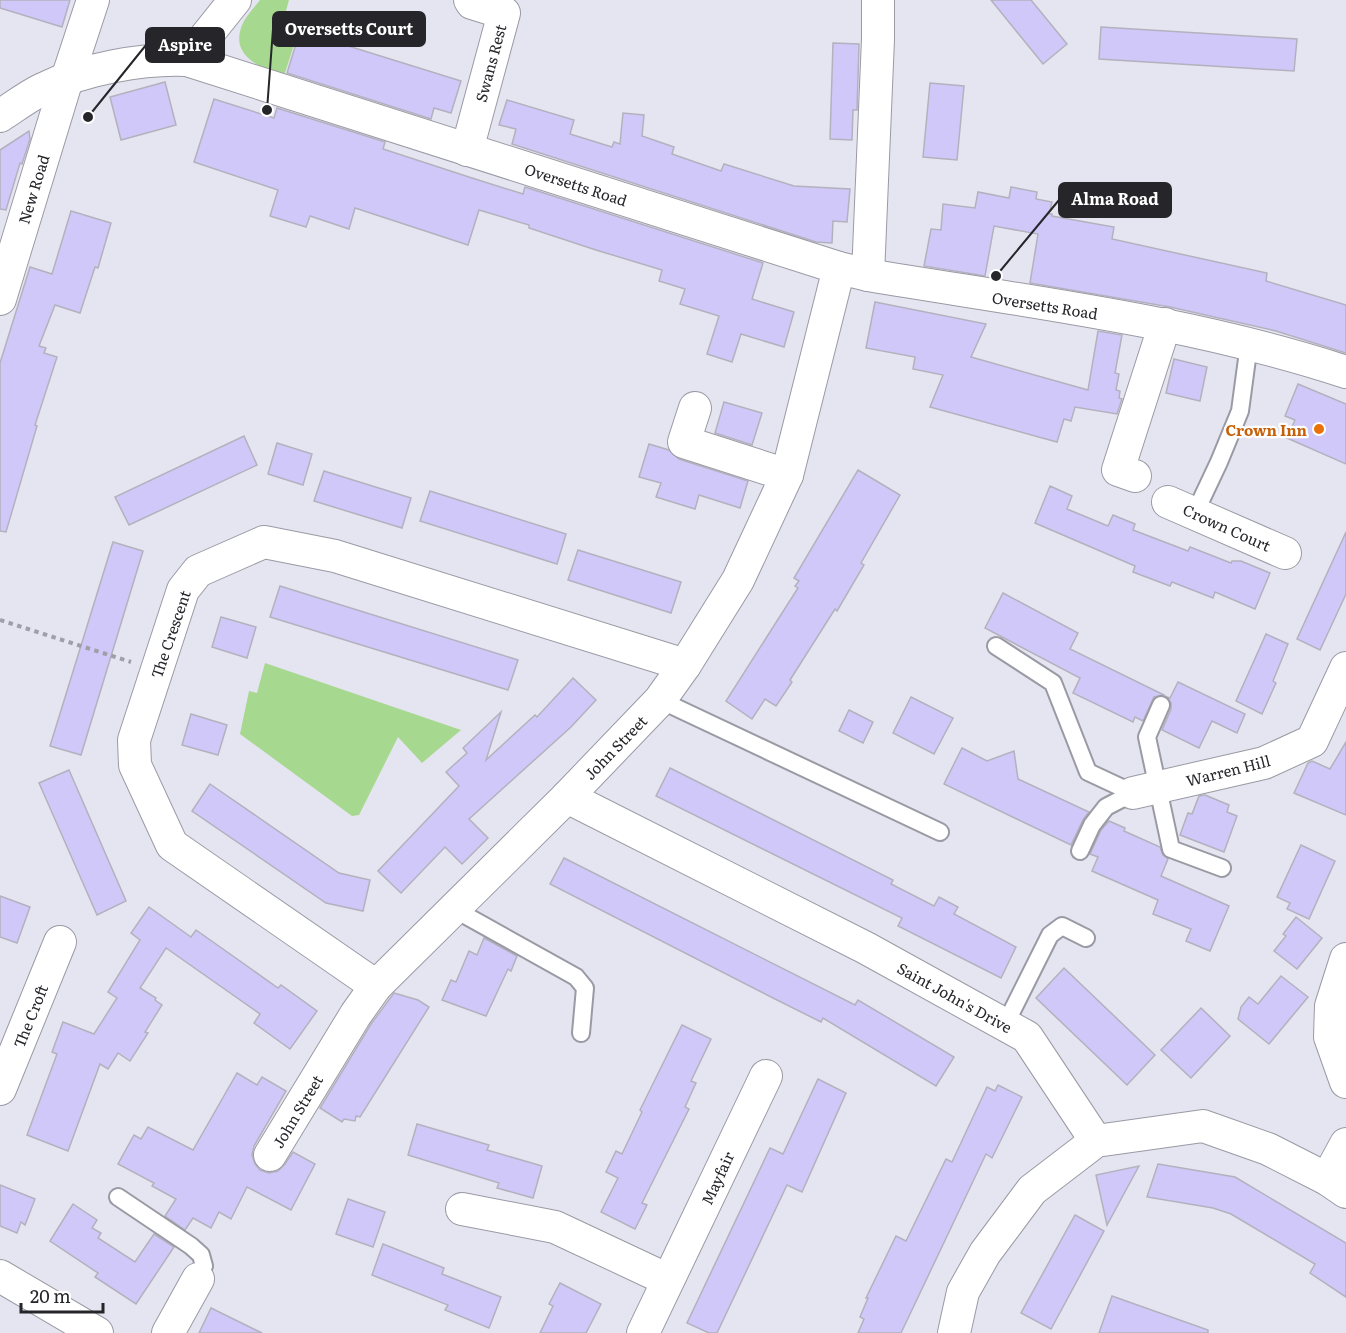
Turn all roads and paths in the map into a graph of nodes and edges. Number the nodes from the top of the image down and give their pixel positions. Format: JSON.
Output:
{"nodes":[{"id":1,"x":93,"y":0,"type":"edge"},
{"id":2,"x":236,"y":0,"type":"edge"},
{"id":3,"x":470,"y":0,"type":"edge"},
{"id":4,"x":878,"y":0,"type":"edge"},
{"id":5,"x":187,"y":60,"type":"junction"},
{"id":6,"x":67,"y":79,"type":"junction"},
{"id":7,"x":0,"y":116,"type":"edge"},
{"id":8,"x":467,"y":150,"type":"junction"},
{"id":9,"x":854,"y":272,"type":"junction"},
{"id":10,"x":0,"y":299,"type":"edge"},
{"id":11,"x":1165,"y":324,"type":"junction"},
{"id":12,"x":1249,"y":344,"type":"junction"},
{"id":13,"x":1346,"y":372,"type":"edge"},
{"id":14,"x":695,"y":408,"type":"dead end"},
{"id":15,"x":787,"y":474,"type":"junction"},
{"id":16,"x":1135,"y":476,"type":"dead end"},
{"id":17,"x":1182,"y":507,"type":"joint"},
{"id":18,"x":1285,"y":553,"type":"dead end"},
{"id":19,"x":0,"y":621,"type":"edge"},
{"id":20,"x":996,"y":646,"type":"dead end"},
{"id":21,"x":685,"y":665,"type":"junction"},
{"id":22,"x":1346,"y":668,"type":"edge"},
{"id":23,"x":158,"y":671,"type":"junction"},
{"id":24,"x":660,"y":700,"type":"junction"},
{"id":25,"x":1161,"y":705,"type":"dead end"},
{"id":26,"x":1145,"y":790,"type":"junction"},
{"id":27,"x":567,"y":797,"type":"junction"},
{"id":28,"x":940,"y":832,"type":"dead end"},
{"id":29,"x":1080,"y":851,"type":"dead end"},
{"id":30,"x":1222,"y":868,"type":"dead end"},
{"id":31,"x":454,"y":909,"type":"junction"},
{"id":32,"x":1086,"y":938,"type":"dead end"},
{"id":33,"x":60,"y":942,"type":"dead end"},
{"id":34,"x":1346,"y":959,"type":"edge"},
{"id":35,"x":376,"y":986,"type":"junction"},
{"id":36,"x":1005,"y":1025,"type":"junction"},
{"id":37,"x":581,"y":1033,"type":"dead end"},
{"id":38,"x":766,"y":1076,"type":"dead end"},
{"id":39,"x":1346,"y":1082,"type":"edge"},
{"id":40,"x":0,"y":1089,"type":"edge"},
{"id":41,"x":1096,"y":1141,"type":"junction"},
{"id":42,"x":1346,"y":1144,"type":"edge"},
{"id":43,"x":270,"y":1155,"type":"dead end"},
{"id":44,"x":1336,"y":1185,"type":"edge"},
{"id":45,"x":118,"y":1197,"type":"dead end"},
{"id":46,"x":462,"y":1209,"type":"dead end"},
{"id":47,"x":0,"y":1276,"type":"edge"},
{"id":48,"x":198,"y":1279,"type":"joint"},
{"id":49,"x":668,"y":1280,"type":"junction"},
{"id":50,"x":97,"y":1333,"type":"edge"},
{"id":51,"x":168,"y":1333,"type":"edge"},
{"id":52,"x":643,"y":1333,"type":"edge"},
{"id":53,"x":954,"y":1333,"type":"edge"}],
"edges":[{"from":1,"to":6,"type":"street","name":"New Road"},
{"from":2,"to":5,"type":"street"},
{"from":3,"to":8,"type":"street","name":"Swans Rest"},
{"from":4,"to":9,"type":"street","name":"John Street"},
{"from":5,"to":6,"type":"street","name":"Oversetts Road"},
{"from":5,"to":8,"type":"street","name":"Oversetts Road"},
{"from":6,"to":7,"type":"street","name":"Oversetts Road"},
{"from":6,"to":10,"type":"street","name":"New Road"},
{"from":8,"to":9,"type":"street","name":"Oversetts Road"},
{"from":9,"to":11,"type":"street","name":"Oversetts Road"},
{"from":9,"to":15,"type":"street","name":"John Street"},
{"from":11,"to":12,"type":"street","name":"Oversetts Road"},
{"from":11,"to":16,"type":"street"},
{"from":12,"to":13,"type":"street","name":"Oversetts Road"},
{"from":12,"to":17,"type":"lane"},
{"from":14,"to":15,"type":"street"},
{"from":15,"to":21,"type":"street","name":"John Street"},
{"from":17,"to":18,"type":"street","name":"Crown Court"},
{"from":19,"to":23,"type":"path"},
{"from":20,"to":26,"type":"lane"},
{"from":21,"to":23,"type":"street","name":"The Crescent"},
{"from":21,"to":24,"type":"street","name":"John Street"},
{"from":22,"to":26,"type":"street","name":"Warren Hill"},
{"from":23,"to":35,"type":"street","name":"The Crescent"},
{"from":24,"to":27,"type":"street","name":"John Street"},
{"from":24,"to":28,"type":"lane"},
{"from":25,"to":26,"type":"lane"},
{"from":26,"to":29,"type":"lane"},
{"from":26,"to":30,"type":"lane"},
{"from":27,"to":31,"type":"street","name":"John Street"},
{"from":27,"to":36,"type":"street","name":"Saint John's Drive"},
{"from":31,"to":35,"type":"street","name":"John Street"},
{"from":31,"to":37,"type":"lane"},
{"from":32,"to":36,"type":"lane"},
{"from":33,"to":40,"type":"street","name":"The Croft"},
{"from":34,"to":39,"type":"street"},
{"from":35,"to":43,"type":"street","name":"John Street"},
{"from":36,"to":41,"type":"street","name":"Saint John's Drive"},
{"from":38,"to":49,"type":"street","name":"Mayfair"},
{"from":41,"to":44,"type":"street"},
{"from":41,"to":53,"type":"street"},
{"from":42,"to":44,"type":"street"},
{"from":45,"to":48,"type":"lane"},
{"from":46,"to":49,"type":"street"},
{"from":47,"to":50,"type":"street"},
{"from":48,"to":51,"type":"street"},
{"from":49,"to":52,"type":"street","name":"Mayfair"}]}
